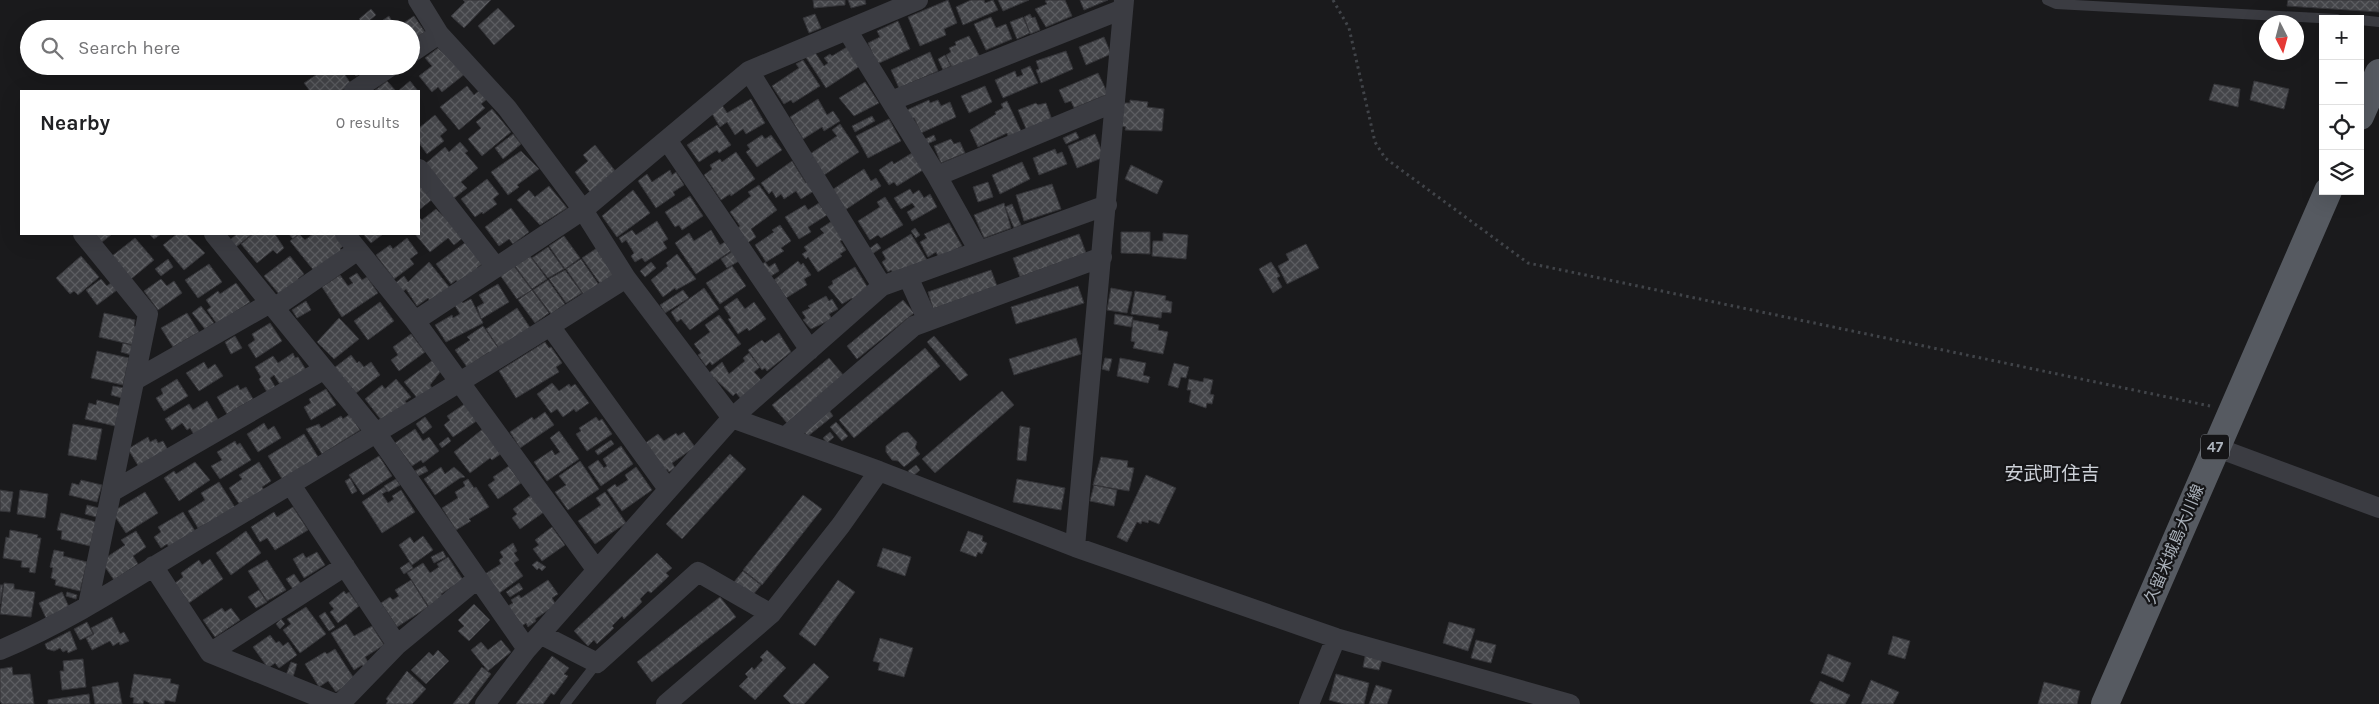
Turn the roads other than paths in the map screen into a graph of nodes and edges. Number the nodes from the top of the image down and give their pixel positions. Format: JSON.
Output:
{"nodes":[{"id":1,"x":418,"y":0,"type":"edge"},
{"id":2,"x":918,"y":0,"type":"edge"},
{"id":3,"x":2047,"y":0,"type":"edge"},
{"id":4,"x":1124,"y":4,"type":"edge"},
{"id":5,"x":2319,"y":18,"type":"edge"},
{"id":6,"x":2364,"y":20,"type":"edge"},
{"id":7,"x":2379,"y":22,"type":"edge"},
{"id":8,"x":847,"y":30,"type":"junction"},
{"id":9,"x":439,"y":34,"type":"junction"},
{"id":10,"x":420,"y":47,"type":"edge"},
{"id":11,"x":749,"y":71,"type":"junction"},
{"id":12,"x":2379,"y":73,"type":"edge"},
{"id":13,"x":378,"y":75,"type":"edge"},
{"id":14,"x":357,"y":90,"type":"edge"},
{"id":15,"x":891,"y":101,"type":"junction"},
{"id":16,"x":1115,"y":102,"type":"junction"},
{"id":17,"x":2364,"y":107,"type":"edge"},
{"id":18,"x":667,"y":140,"type":"junction"},
{"id":19,"x":420,"y":170,"type":"edge"},
{"id":20,"x":937,"y":176,"type":"junction"},
{"id":21,"x":2326,"y":195,"type":"edge"},
{"id":22,"x":1106,"y":205,"type":"junction"},
{"id":23,"x":583,"y":210,"type":"junction"},
{"id":24,"x":83,"y":235,"type":"edge"},
{"id":25,"x":215,"y":235,"type":"edge"},
{"id":26,"x":346,"y":235,"type":"edge"},
{"id":27,"x":358,"y":250,"type":"junction"},
{"id":28,"x":979,"y":251,"type":"junction"},
{"id":29,"x":1102,"y":257,"type":"junction"},
{"id":30,"x":496,"y":267,"type":"junction"},
{"id":31,"x":908,"y":277,"type":"junction"},
{"id":32,"x":626,"y":278,"type":"junction"},
{"id":33,"x":882,"y":286,"type":"junction"},
{"id":34,"x":272,"y":306,"type":"junction"},
{"id":35,"x":415,"y":321,"type":"junction"},
{"id":36,"x":928,"y":321,"type":"junction"},
{"id":37,"x":550,"y":326,"type":"junction"},
{"id":38,"x":810,"y":350,"type":"junction"},
{"id":39,"x":323,"y":370,"type":"junction"},
{"id":40,"x":135,"y":380,"type":"junction"},
{"id":41,"x":459,"y":383,"type":"junction"},
{"id":42,"x":732,"y":418,"type":"junction"},
{"id":43,"x":377,"y":434,"type":"junction"},
{"id":44,"x":785,"y":437,"type":"junction"},
{"id":45,"x":2215,"y":447,"type":"junction"},
{"id":46,"x":879,"y":471,"type":"junction"},
{"id":47,"x":291,"y":484,"type":"junction"},
{"id":48,"x":668,"y":489,"type":"junction"},
{"id":49,"x":113,"y":491,"type":"junction"},
{"id":50,"x":2379,"y":508,"type":"edge"},
{"id":51,"x":1074,"y":547,"type":"junction"},
{"id":52,"x":153,"y":566,"type":"junction"},
{"id":53,"x":345,"y":566,"type":"junction"},
{"id":54,"x":596,"y":569,"type":"junction"},
{"id":55,"x":476,"y":579,"type":"junction"},
{"id":56,"x":88,"y":605,"type":"junction"},
{"id":57,"x":771,"y":614,"type":"junction"},
{"id":58,"x":540,"y":634,"type":"junction"},
{"id":59,"x":1336,"y":638,"type":"junction"},
{"id":60,"x":397,"y":645,"type":"junction"},
{"id":61,"x":526,"y":649,"type":"junction"},
{"id":62,"x":0,"y":650,"type":"edge"},
{"id":63,"x":210,"y":652,"type":"junction"},
{"id":64,"x":597,"y":663,"type":"junction"},
{"id":65,"x":338,"y":704,"type":"edge"},
{"id":66,"x":485,"y":704,"type":"edge"},
{"id":67,"x":565,"y":704,"type":"edge"},
{"id":68,"x":666,"y":704,"type":"edge"},
{"id":69,"x":1309,"y":704,"type":"edge"},
{"id":70,"x":1570,"y":704,"type":"edge"},
{"id":71,"x":2105,"y":704,"type":"edge"}],
"edges":[{"from":1,"to":9,"type":"street"},
{"from":2,"to":8,"type":"street"},
{"from":3,"to":5,"type":"lane"},
{"from":4,"to":15,"type":"street"},
{"from":4,"to":16,"type":"street"},
{"from":6,"to":7,"type":"lane"},
{"from":8,"to":11,"type":"street"},
{"from":8,"to":15,"type":"street"},
{"from":9,"to":10,"type":"street"},
{"from":9,"to":23,"type":"street"},
{"from":11,"to":18,"type":"street"},
{"from":11,"to":33,"type":"street"},
{"from":12,"to":17,"type":"main road"},
{"from":13,"to":14,"type":"street"},
{"from":15,"to":20,"type":"street"},
{"from":16,"to":20,"type":"street"},
{"from":16,"to":22,"type":"street"},
{"from":18,"to":23,"type":"street"},
{"from":18,"to":38,"type":"street"},
{"from":19,"to":30,"type":"street"},
{"from":20,"to":28,"type":"street"},
{"from":21,"to":45,"type":"main road","name":"久留米城島大川線","number":"47"},
{"from":22,"to":28,"type":"street"},
{"from":22,"to":29,"type":"street"},
{"from":23,"to":30,"type":"street"},
{"from":23,"to":32,"type":"street"},
{"from":24,"to":40,"type":"street"},
{"from":25,"to":34,"type":"street"},
{"from":26,"to":27,"type":"street"},
{"from":27,"to":34,"type":"street"},
{"from":27,"to":35,"type":"street"},
{"from":28,"to":31,"type":"street"},
{"from":29,"to":36,"type":"street"},
{"from":29,"to":51,"type":"street"},
{"from":30,"to":35,"type":"street"},
{"from":31,"to":33,"type":"street"},
{"from":31,"to":36,"type":"street"},
{"from":32,"to":37,"type":"street"},
{"from":32,"to":42,"type":"street"},
{"from":33,"to":38,"type":"street"},
{"from":34,"to":39,"type":"street"},
{"from":34,"to":40,"type":"street"},
{"from":35,"to":41,"type":"street"},
{"from":36,"to":44,"type":"street"},
{"from":37,"to":41,"type":"street"},
{"from":37,"to":48,"type":"street"},
{"from":38,"to":42,"type":"street"},
{"from":39,"to":43,"type":"street"},
{"from":39,"to":49,"type":"street"},
{"from":40,"to":49,"type":"street"},
{"from":41,"to":43,"type":"street"},
{"from":41,"to":54,"type":"street"},
{"from":42,"to":44,"type":"street"},
{"from":42,"to":48,"type":"street"},
{"from":43,"to":47,"type":"street"},
{"from":43,"to":55,"type":"street"},
{"from":44,"to":46,"type":"street"},
{"from":45,"to":50,"type":"street"},
{"from":45,"to":71,"type":"main road","name":"久留米城島大川線","number":"47"},
{"from":46,"to":51,"type":"street"},
{"from":46,"to":57,"type":"street"},
{"from":47,"to":52,"type":"street"},
{"from":47,"to":53,"type":"street"},
{"from":48,"to":54,"type":"street"},
{"from":49,"to":56,"type":"street"},
{"from":51,"to":59,"type":"street"},
{"from":52,"to":56,"type":"street"},
{"from":52,"to":63,"type":"street"},
{"from":53,"to":60,"type":"street"},
{"from":53,"to":63,"type":"street"},
{"from":54,"to":58,"type":"street"},
{"from":55,"to":60,"type":"street"},
{"from":55,"to":61,"type":"street"},
{"from":56,"to":62,"type":"street"},
{"from":57,"to":64,"type":"street"},
{"from":57,"to":68,"type":"street"},
{"from":58,"to":61,"type":"street"},
{"from":58,"to":64,"type":"street"},
{"from":59,"to":69,"type":"street"},
{"from":59,"to":70,"type":"street"},
{"from":60,"to":65,"type":"street"},
{"from":61,"to":66,"type":"street"},
{"from":63,"to":65,"type":"street"},
{"from":64,"to":67,"type":"lane"}]}
